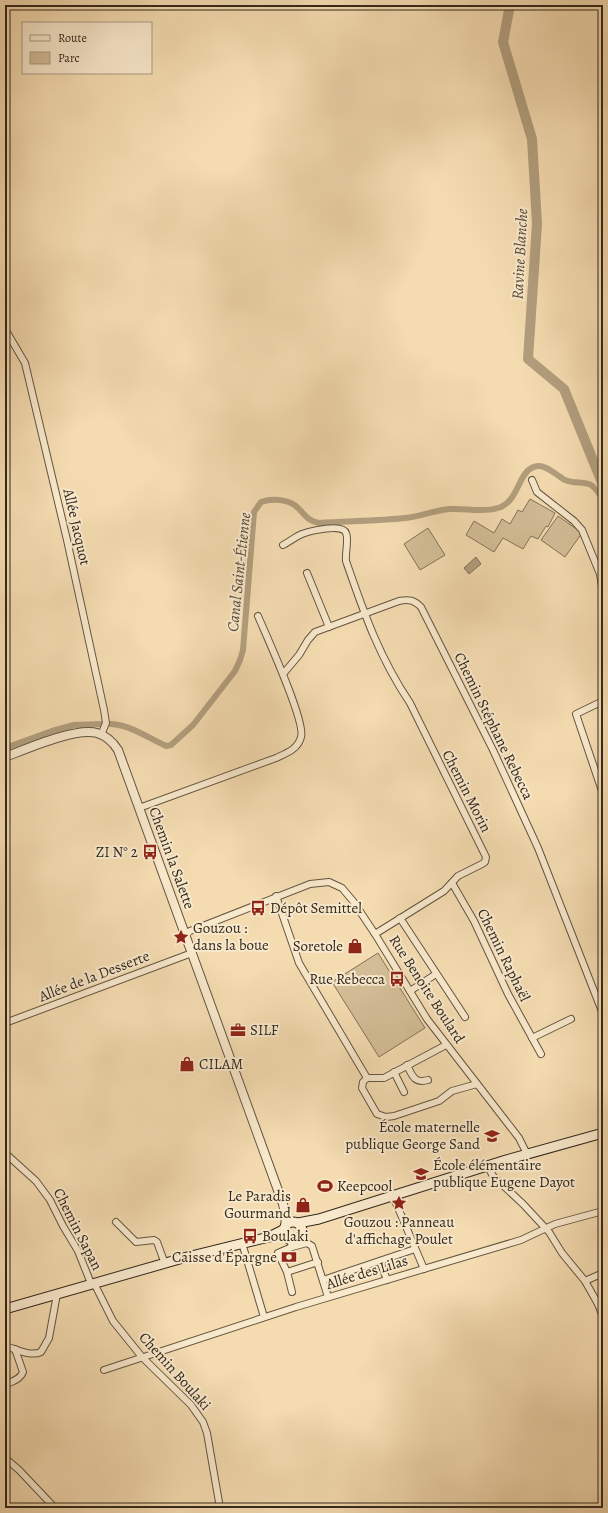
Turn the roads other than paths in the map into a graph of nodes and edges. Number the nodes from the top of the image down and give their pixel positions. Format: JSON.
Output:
{"nodes":[{"id":1,"x":5,"y":329,"type":"edge"},
{"id":2,"x":532,"y":480,"type":"dead end"},
{"id":3,"x":283,"y":545,"type":"dead end"},
{"id":4,"x":307,"y":573,"type":"dead end"},
{"id":5,"x":603,"y":593,"type":"edge"},
{"id":6,"x":364,"y":614,"type":"junction"},
{"id":7,"x":258,"y":616,"type":"dead end"},
{"id":8,"x":329,"y":627,"type":"junction"},
{"id":9,"x":283,"y":674,"type":"junction"},
{"id":10,"x":603,"y":701,"type":"edge"},
{"id":11,"x":100,"y":735,"type":"junction"},
{"id":12,"x":5,"y":757,"type":"edge"},
{"id":13,"x":603,"y":794,"type":"edge"},
{"id":14,"x":139,"y":808,"type":"junction"},
{"id":15,"x":452,"y":884,"type":"junction"},
{"id":16,"x":276,"y":896,"type":"junction"},
{"id":17,"x":400,"y":918,"type":"junction"},
{"id":18,"x":185,"y":933,"type":"junction"},
{"id":19,"x":375,"y":934,"type":"junction"},
{"id":20,"x":192,"y":953,"type":"junction"},
{"id":21,"x":436,"y":974,"type":"junction"},
{"id":22,"x":410,"y":991,"type":"junction"},
{"id":23,"x":603,"y":1014,"type":"edge"},
{"id":24,"x":465,"y":1016,"type":"dead end"},
{"id":25,"x":571,"y":1019,"type":"dead end"},
{"id":26,"x":5,"y":1023,"type":"edge"},
{"id":27,"x":532,"y":1038,"type":"junction"},
{"id":28,"x":446,"y":1045,"type":"junction"},
{"id":29,"x":541,"y":1054,"type":"dead end"},
{"id":30,"x":407,"y":1065,"type":"junction"},
{"id":31,"x":394,"y":1072,"type":"junction"},
{"id":32,"x":367,"y":1078,"type":"junction"},
{"id":33,"x":428,"y":1080,"type":"dead end"},
{"id":34,"x":476,"y":1084,"type":"junction"},
{"id":35,"x":404,"y":1092,"type":"dead end"},
{"id":36,"x":603,"y":1133,"type":"edge"},
{"id":37,"x":5,"y":1153,"type":"edge"},
{"id":38,"x":527,"y":1154,"type":"junction"},
{"id":39,"x":488,"y":1167,"type":"junction"},
{"id":40,"x":393,"y":1196,"type":"junction"},
{"id":41,"x":283,"y":1204,"type":"junction"},
{"id":42,"x":603,"y":1211,"type":"edge"},
{"id":43,"x":116,"y":1222,"type":"dead end"},
{"id":44,"x":298,"y":1226,"type":"junction"},
{"id":45,"x":546,"y":1229,"type":"junction"},
{"id":46,"x":288,"y":1236,"type":"junction"},
{"id":47,"x":242,"y":1243,"type":"junction"},
{"id":48,"x":415,"y":1249,"type":"junction"},
{"id":49,"x":380,"y":1261,"type":"junction"},
{"id":50,"x":318,"y":1262,"type":"junction"},
{"id":51,"x":165,"y":1264,"type":"junction"},
{"id":52,"x":424,"y":1269,"type":"junction"},
{"id":53,"x":287,"y":1272,"type":"junction"},
{"id":54,"x":603,"y":1273,"type":"edge"},
{"id":55,"x":323,"y":1280,"type":"junction"},
{"id":56,"x":387,"y":1280,"type":"junction"},
{"id":57,"x":585,"y":1281,"type":"junction"},
{"id":58,"x":93,"y":1284,"type":"junction"},
{"id":59,"x":292,"y":1292,"type":"dead end"},
{"id":60,"x":57,"y":1294,"type":"junction"},
{"id":61,"x":328,"y":1297,"type":"junction"},
{"id":62,"x":5,"y":1309,"type":"edge"},
{"id":63,"x":603,"y":1317,"type":"edge"},
{"id":64,"x":264,"y":1318,"type":"junction"},
{"id":65,"x":5,"y":1346,"type":"edge"},
{"id":66,"x":15,"y":1349,"type":"junction"},
{"id":67,"x":142,"y":1357,"type":"junction"},
{"id":68,"x":104,"y":1370,"type":"dead end"},
{"id":69,"x":5,"y":1384,"type":"edge"},
{"id":70,"x":5,"y":1458,"type":"edge"},
{"id":71,"x":55,"y":1508,"type":"edge"},
{"id":72,"x":220,"y":1508,"type":"edge"}],
"edges":[{"from":1,"to":11,"type":"street","name":"Allée Jacquot"},
{"from":2,"to":5,"type":"street"},
{"from":3,"to":6,"type":"street"},
{"from":4,"to":8,"type":"street"},
{"from":6,"to":8,"type":"street","name":"Chemin Stéphane Rebecca"},
{"from":6,"to":15,"type":"street","name":"Chemin Morin"},
{"from":6,"to":23,"type":"street","name":"Chemin Stéphane Rebecca"},
{"from":7,"to":9,"type":"street"},
{"from":8,"to":9,"type":"street","name":"Chemin Stéphane Rebecca"},
{"from":9,"to":14,"type":"street"},
{"from":10,"to":13,"type":"street"},
{"from":11,"to":12,"type":"street"},
{"from":11,"to":14,"type":"street","name":"Chemin la Salette"},
{"from":14,"to":18,"type":"street","name":"Chemin la Salette"},
{"from":15,"to":17,"type":"street","name":"Chemin Morin"},
{"from":15,"to":27,"type":"street","name":"Chemin Raphaël"},
{"from":16,"to":18,"type":"street"},
{"from":16,"to":19,"type":"street","name":"Rue Benoite Boulard"},
{"from":16,"to":32,"type":"street"},
{"from":17,"to":19,"type":"street","name":"Chemin Morin"},
{"from":17,"to":21,"type":"street"},
{"from":18,"to":20,"type":"street","name":"Chemin la Salette"},
{"from":19,"to":22,"type":"street","name":"Rue Benoite Boulard"},
{"from":20,"to":26,"type":"street","name":"Allée de la Desserte"},
{"from":20,"to":41,"type":"street","name":"Chemin la Salette"},
{"from":21,"to":22,"type":"street"},
{"from":21,"to":24,"type":"street"},
{"from":22,"to":28,"type":"street","name":"Rue Benoite Boulard"},
{"from":25,"to":27,"type":"street"},
{"from":27,"to":29,"type":"street","name":"Chemin Raphaël"},
{"from":28,"to":30,"type":"street"},
{"from":28,"to":34,"type":"street","name":"Rue Benoite Boulard"},
{"from":30,"to":31,"type":"street"},
{"from":30,"to":33,"type":"street"},
{"from":31,"to":32,"type":"street"},
{"from":31,"to":35,"type":"street"},
{"from":32,"to":34,"type":"street"},
{"from":34,"to":38,"type":"street","name":"Rue Benoite Boulard"},
{"from":36,"to":38,"type":"main road"},
{"from":37,"to":58,"type":"street","name":"Chemin Sapan"},
{"from":38,"to":39,"type":"main road"},
{"from":39,"to":40,"type":"main road"},
{"from":39,"to":45,"type":"street"},
{"from":40,"to":44,"type":"main road"},
{"from":40,"to":48,"type":"street"},
{"from":41,"to":44,"type":"street","name":"Chemin la Salette"},
{"from":41,"to":46,"type":"street","name":"Chemin la Salette"},
{"from":42,"to":45,"type":"street","name":"Allée des Lilas"},
{"from":43,"to":51,"type":"street"},
{"from":44,"to":46,"type":"main road"},
{"from":44,"to":46,"type":"main road"},
{"from":45,"to":52,"type":"street","name":"Allée des Lilas"},
{"from":45,"to":57,"type":"street"},
{"from":46,"to":47,"type":"main road"},
{"from":46,"to":50,"type":"street"},
{"from":46,"to":53,"type":"street"},
{"from":47,"to":51,"type":"main road"},
{"from":47,"to":64,"type":"street"},
{"from":48,"to":49,"type":"street"},
{"from":48,"to":52,"type":"street"},
{"from":49,"to":55,"type":"street"},
{"from":49,"to":56,"type":"street"},
{"from":50,"to":53,"type":"street"},
{"from":50,"to":55,"type":"street"},
{"from":51,"to":58,"type":"main road"},
{"from":52,"to":56,"type":"street","name":"Allée des Lilas"},
{"from":53,"to":59,"type":"street"},
{"from":54,"to":57,"type":"street"},
{"from":55,"to":61,"type":"street"},
{"from":56,"to":61,"type":"street","name":"Allée des Lilas"},
{"from":57,"to":63,"type":"street"},
{"from":58,"to":60,"type":"main road"},
{"from":58,"to":67,"type":"street","name":"Chemin Boulaki"},
{"from":60,"to":62,"type":"main road"},
{"from":60,"to":66,"type":"street"},
{"from":61,"to":64,"type":"street","name":"Allée des Lilas"},
{"from":64,"to":67,"type":"street","name":"Allée des Lilas"},
{"from":65,"to":66,"type":"street"},
{"from":66,"to":69,"type":"street"},
{"from":67,"to":68,"type":"street","name":"Allée des Lilas"},
{"from":67,"to":72,"type":"street","name":"Chemin Boulaki"},
{"from":70,"to":71,"type":"street"}]}
